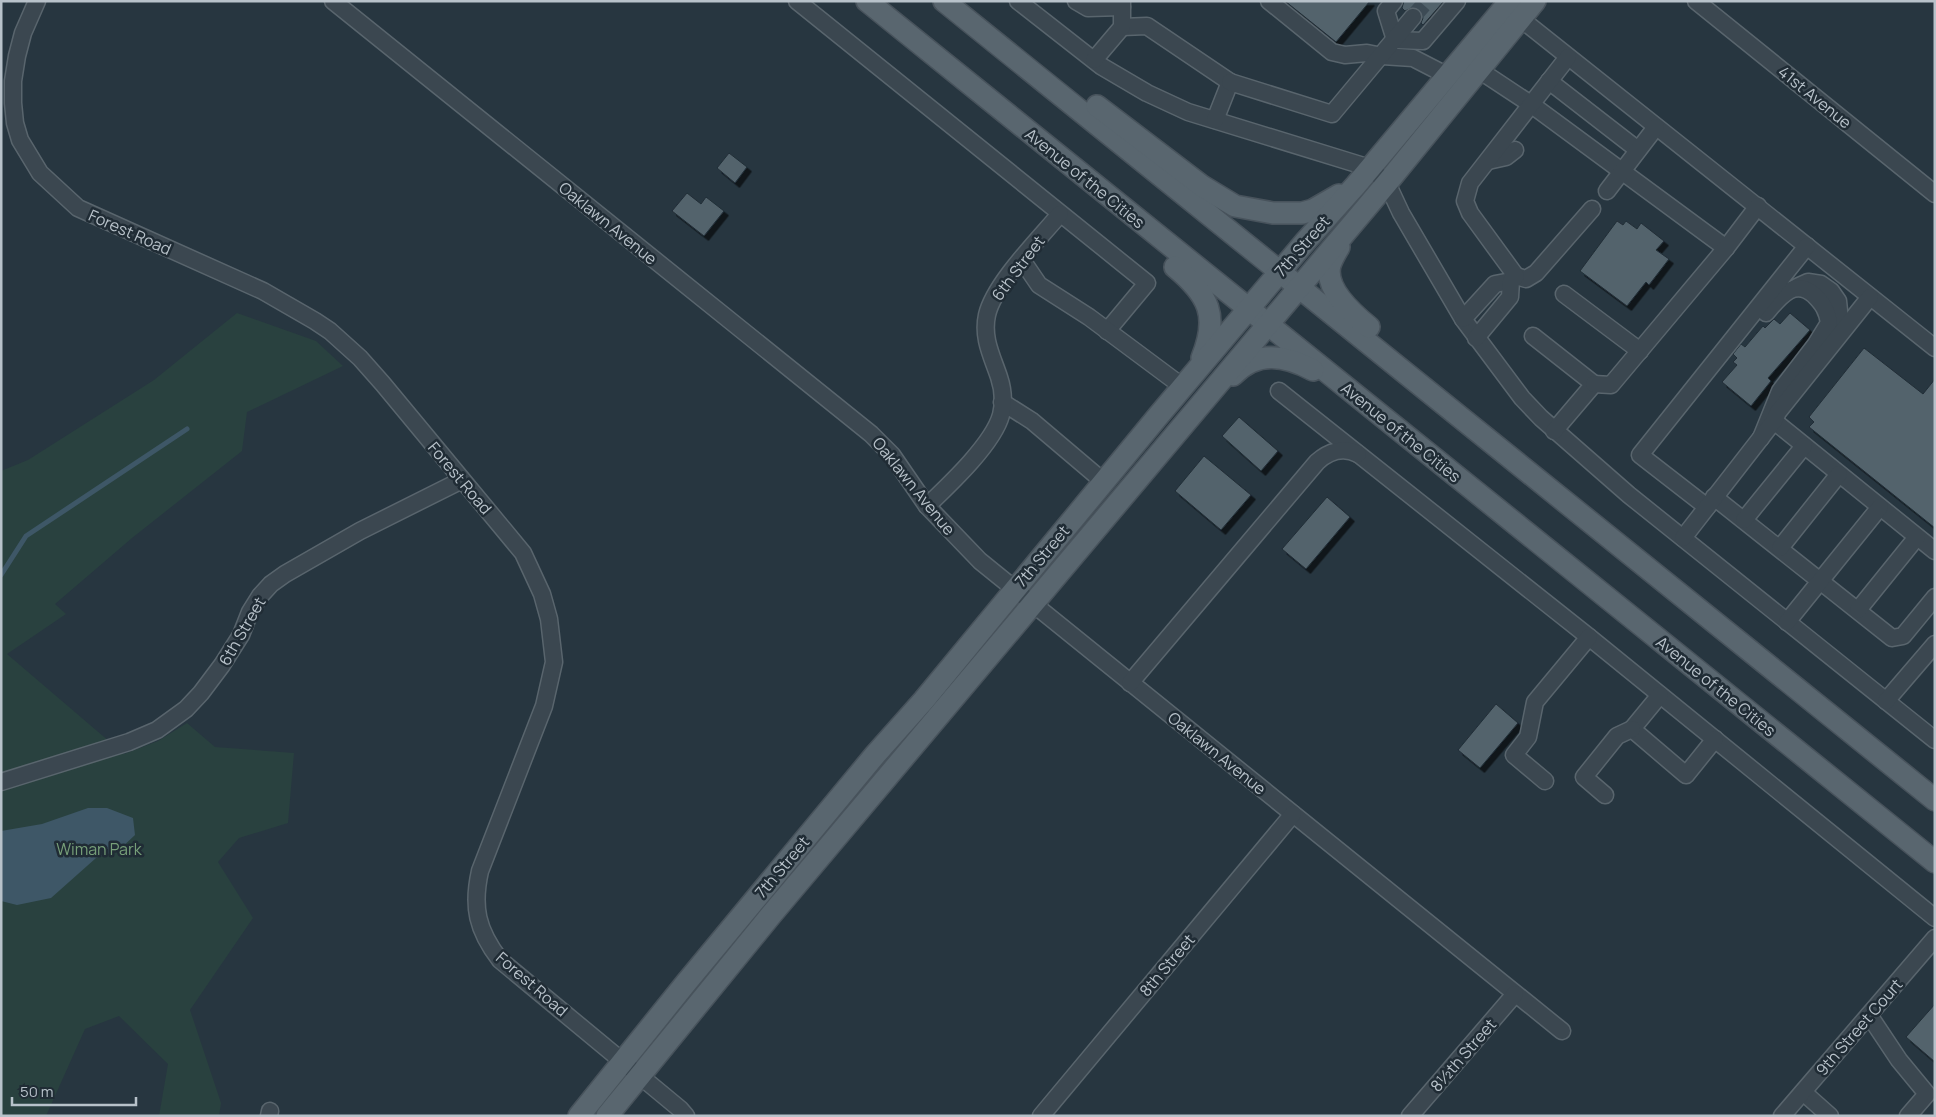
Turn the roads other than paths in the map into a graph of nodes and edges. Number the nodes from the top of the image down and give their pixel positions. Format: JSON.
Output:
{"nodes":[{"id":1,"x":37,"y":1,"type":"edge"},
{"id":2,"x":333,"y":1,"type":"edge"},
{"id":3,"x":797,"y":1,"type":"edge"},
{"id":4,"x":867,"y":1,"type":"edge"},
{"id":5,"x":945,"y":1,"type":"edge"},
{"id":6,"x":1018,"y":1,"type":"edge"},
{"id":7,"x":1076,"y":1,"type":"edge"},
{"id":8,"x":1269,"y":1,"type":"edge"},
{"id":9,"x":1394,"y":1,"type":"edge"},
{"id":10,"x":1457,"y":1,"type":"edge"},
{"id":11,"x":1535,"y":1,"type":"edge"},
{"id":12,"x":1696,"y":1,"type":"edge"},
{"id":13,"x":1122,"y":4,"type":"edge"},
{"id":14,"x":1516,"y":10,"type":"edge"},
{"id":15,"x":1413,"y":17,"type":"tunnel mouth"},
{"id":16,"x":1122,"y":27,"type":"junction"},
{"id":17,"x":1395,"y":40,"type":"junction"},
{"id":18,"x":1382,"y":56,"type":"junction"},
{"id":19,"x":1568,"y":57,"type":"junction"},
{"id":20,"x":1094,"y":60,"type":"junction"},
{"id":21,"x":1479,"y":70,"type":"junction"},
{"id":22,"x":1448,"y":76,"type":"junction"},
{"id":23,"x":1549,"y":81,"type":"junction"},
{"id":24,"x":1230,"y":82,"type":"junction"},
{"id":25,"x":1532,"y":105,"type":"junction"},
{"id":26,"x":1013,"y":119,"type":"junction"},
{"id":27,"x":1520,"y":119,"type":"junction"},
{"id":28,"x":1215,"y":120,"type":"junction"},
{"id":29,"x":1656,"y":127,"type":"junction"},
{"id":30,"x":1638,"y":150,"type":"junction"},
{"id":31,"x":1488,"y":160,"type":"junction"},
{"id":32,"x":1370,"y":168,"type":"junction"},
{"id":33,"x":1622,"y":171,"type":"junction"},
{"id":34,"x":1387,"y":184,"type":"junction"},
{"id":35,"x":1356,"y":185,"type":"junction"},
{"id":36,"x":1607,"y":191,"type":"dead end"},
{"id":37,"x":1935,"y":194,"type":"edge"},
{"id":38,"x":1758,"y":206,"type":"junction"},
{"id":39,"x":1592,"y":209,"type":"dead end"},
{"id":40,"x":1060,"y":214,"type":"junction"},
{"id":41,"x":1346,"y":230,"type":"junction"},
{"id":42,"x":1806,"y":246,"type":"junction"},
{"id":43,"x":1726,"y":248,"type":"junction"},
{"id":44,"x":1022,"y":260,"type":"junction"},
{"id":45,"x":1279,"y":273,"type":"junction"},
{"id":46,"x":1513,"y":278,"type":"junction"},
{"id":47,"x":1298,"y":288,"type":"junction"},
{"id":48,"x":1564,"y":294,"type":"dead end"},
{"id":49,"x":1870,"y":297,"type":"junction"},
{"id":50,"x":1248,"y":309,"type":"junction"},
{"id":51,"x":1464,"y":319,"type":"junction"},
{"id":52,"x":1267,"y":324,"type":"junction"},
{"id":53,"x":1106,"y":331,"type":"junction"},
{"id":54,"x":1533,"y":336,"type":"dead end"},
{"id":55,"x":1476,"y":338,"type":"junction"},
{"id":56,"x":1935,"y":348,"type":"edge"},
{"id":57,"x":1640,"y":351,"type":"junction"},
{"id":58,"x":1189,"y":380,"type":"junction"},
{"id":59,"x":1594,"y":384,"type":"junction"},
{"id":60,"x":1343,"y":386,"type":"junction"},
{"id":61,"x":1694,"y":386,"type":"junction"},
{"id":62,"x":1279,"y":390,"type":"dead end"},
{"id":63,"x":1002,"y":402,"type":"junction"},
{"id":64,"x":1187,"y":421,"type":"junction"},
{"id":65,"x":1774,"y":421,"type":"junction"},
{"id":66,"x":1554,"y":431,"type":"junction"},
{"id":67,"x":1761,"y":438,"type":"junction"},
{"id":68,"x":1804,"y":446,"type":"junction"},
{"id":69,"x":1360,"y":455,"type":"junction"},
{"id":70,"x":1839,"y":474,"type":"junction"},
{"id":71,"x":462,"y":480,"type":"junction"},
{"id":72,"x":1104,"y":482,"type":"junction"},
{"id":73,"x":1551,"y":491,"type":"junction"},
{"id":74,"x":1711,"y":502,"type":"junction"},
{"id":75,"x":927,"y":506,"type":"junction"},
{"id":76,"x":1880,"y":507,"type":"junction"},
{"id":77,"x":1744,"y":520,"type":"junction"},
{"id":78,"x":1917,"y":536,"type":"junction"},
{"id":79,"x":1683,"y":538,"type":"junction"},
{"id":80,"x":1780,"y":548,"type":"junction"},
{"id":81,"x":1935,"y":551,"type":"edge"},
{"id":82,"x":1821,"y":580,"type":"junction"},
{"id":83,"x":1014,"y":590,"type":"junction"},
{"id":84,"x":1935,"y":597,"type":"edge"},
{"id":85,"x":1033,"y":604,"type":"junction"},
{"id":86,"x":1858,"y":610,"type":"junction"},
{"id":87,"x":1788,"y":622,"type":"junction"},
{"id":88,"x":1589,"y":637,"type":"junction"},
{"id":89,"x":1935,"y":644,"type":"edge"},
{"id":90,"x":1130,"y":683,"type":"junction"},
{"id":91,"x":1660,"y":695,"type":"junction"},
{"id":92,"x":1886,"y":701,"type":"junction"},
{"id":93,"x":1632,"y":729,"type":"junction"},
{"id":94,"x":1715,"y":739,"type":"junction"},
{"id":95,"x":1935,"y":740,"type":"edge"},
{"id":96,"x":1545,"y":781,"type":"dead end"},
{"id":97,"x":1,"y":782,"type":"edge"},
{"id":98,"x":1605,"y":795,"type":"dead end"},
{"id":99,"x":1935,"y":800,"type":"edge"},
{"id":100,"x":1293,"y":814,"type":"junction"},
{"id":101,"x":1935,"y":862,"type":"edge"},
{"id":102,"x":1935,"y":918,"type":"edge"},
{"id":103,"x":1935,"y":938,"type":"edge"},
{"id":104,"x":1515,"y":994,"type":"junction"},
{"id":105,"x":1869,"y":1015,"type":"junction"},
{"id":106,"x":1562,"y":1031,"type":"dead end"},
{"id":107,"x":623,"y":1061,"type":"junction"},
{"id":108,"x":640,"y":1074,"type":"junction"},
{"id":109,"x":1802,"y":1092,"type":"junction"},
{"id":110,"x":680,"y":1113,"type":"edge"},
{"id":111,"x":579,"y":1116,"type":"edge"},
{"id":112,"x":607,"y":1116,"type":"edge"},
{"id":113,"x":1041,"y":1116,"type":"edge"},
{"id":114,"x":1410,"y":1116,"type":"edge"},
{"id":115,"x":1782,"y":1116,"type":"edge"},
{"id":116,"x":1830,"y":1116,"type":"edge"},
{"id":117,"x":1908,"y":1116,"type":"edge"}],
"edges":[{"from":1,"to":71,"type":"street","name":"Forest Road"},
{"from":2,"to":75,"type":"street","name":"Oaklawn Avenue"},
{"from":3,"to":40,"type":"street"},
{"from":4,"to":26,"type":"main road","name":"Avenue of the Cities"},
{"from":5,"to":35,"type":"main road"},
{"from":5,"to":45,"type":"main road"},
{"from":6,"to":20,"type":"street"},
{"from":7,"to":13,"type":"street"},
{"from":8,"to":18,"type":"street"},
{"from":9,"to":17,"type":"street"},
{"from":10,"to":17,"type":"street"},
{"from":11,"to":14,"type":"main road","name":"7th Street"},
{"from":12,"to":37,"type":"street","name":"41st Avenue"},
{"from":13,"to":16,"type":"street"},
{"from":14,"to":19,"type":"street"},
{"from":14,"to":21,"type":"main road","name":"7th Street"},
{"from":14,"to":22,"type":"main road","name":"7th Street"},
{"from":15,"to":17,"type":"street"},
{"from":16,"to":20,"type":"street"},
{"from":16,"to":24,"type":"street"},
{"from":17,"to":18,"type":"street"},
{"from":18,"to":22,"type":"street"},
{"from":18,"to":24,"type":"street"},
{"from":19,"to":23,"type":"street"},
{"from":19,"to":29,"type":"street"},
{"from":20,"to":28,"type":"street"},
{"from":21,"to":25,"type":"street"},
{"from":21,"to":34,"type":"main road","name":"7th Street"},
{"from":22,"to":32,"type":"main road","name":"7th Street"},
{"from":23,"to":25,"type":"street"},
{"from":23,"to":30,"type":"street"},
{"from":24,"to":28,"type":"street"},
{"from":25,"to":27,"type":"street"},
{"from":25,"to":33,"type":"street"},
{"from":26,"to":50,"type":"main road","name":"Avenue of the Cities"},
{"from":26,"to":58,"type":"main road"},
{"from":27,"to":31,"type":"street"},
{"from":27,"to":31,"type":"street"},
{"from":28,"to":32,"type":"street"},
{"from":29,"to":30,"type":"street"},
{"from":29,"to":38,"type":"street"},
{"from":30,"to":33,"type":"street"},
{"from":31,"to":46,"type":"street"},
{"from":32,"to":34,"type":"street"},
{"from":32,"to":35,"type":"main road","name":"7th Street"},
{"from":33,"to":36,"type":"street"},
{"from":33,"to":43,"type":"street"},
{"from":34,"to":41,"type":"main road","name":"7th Street"},
{"from":34,"to":51,"type":"street"},
{"from":35,"to":45,"type":"main road","name":"7th Street"},
{"from":38,"to":42,"type":"street"},
{"from":38,"to":43,"type":"street"},
{"from":39,"to":46,"type":"street"},
{"from":40,"to":44,"type":"street","name":"6th Street"},
{"from":40,"to":53,"type":"street"},
{"from":41,"to":47,"type":"main road","name":"7th Street"},
{"from":41,"to":73,"type":"main road"},
{"from":42,"to":49,"type":"street"},
{"from":42,"to":61,"type":"street"},
{"from":43,"to":57,"type":"street"},
{"from":44,"to":53,"type":"street"},
{"from":44,"to":63,"type":"street","name":"6th Street"},
{"from":45,"to":47,"type":"main road"},
{"from":45,"to":50,"type":"main road","name":"7th Street"},
{"from":46,"to":51,"type":"street"},
{"from":46,"to":55,"type":"street"},
{"from":47,"to":52,"type":"main road","name":"7th Street"},
{"from":47,"to":73,"type":"main road"},
{"from":48,"to":57,"type":"street"},
{"from":49,"to":56,"type":"street"},
{"from":49,"to":65,"type":"street"},
{"from":50,"to":52,"type":"main road","name":"Avenue of the Cities"},
{"from":50,"to":58,"type":"main road","name":"7th Street"},
{"from":51,"to":55,"type":"street"},
{"from":52,"to":60,"type":"main road","name":"Avenue of the Cities"},
{"from":52,"to":64,"type":"main road","name":"7th Street"},
{"from":53,"to":58,"type":"street"},
{"from":54,"to":59,"type":"street"},
{"from":55,"to":66,"type":"street"},
{"from":57,"to":59,"type":"street"},
{"from":58,"to":72,"type":"main road","name":"7th Street"},
{"from":59,"to":66,"type":"street"},
{"from":60,"to":64,"type":"main road"},
{"from":60,"to":101,"type":"main road","name":"Avenue of the Cities"},
{"from":61,"to":67,"type":"street"},
{"from":61,"to":74,"type":"street"},
{"from":62,"to":69,"type":"street"},
{"from":63,"to":72,"type":"street"},
{"from":63,"to":75,"type":"street","name":"6th Street"},
{"from":64,"to":85,"type":"main road","name":"7th Street"},
{"from":65,"to":67,"type":"street"},
{"from":65,"to":68,"type":"street"},
{"from":66,"to":79,"type":"street"},
{"from":67,"to":74,"type":"street"},
{"from":68,"to":70,"type":"street"},
{"from":68,"to":77,"type":"street"},
{"from":69,"to":88,"type":"street"},
{"from":69,"to":90,"type":"street"},
{"from":70,"to":76,"type":"street"},
{"from":70,"to":80,"type":"street"},
{"from":71,"to":97,"type":"street","name":"6th Street"},
{"from":71,"to":107,"type":"street","name":"Forest Road"},
{"from":72,"to":83,"type":"main road","name":"7th Street"},
{"from":73,"to":99,"type":"main road"},
{"from":74,"to":77,"type":"street"},
{"from":74,"to":79,"type":"street"},
{"from":75,"to":83,"type":"street","name":"Oaklawn Avenue"},
{"from":76,"to":78,"type":"street"},
{"from":76,"to":82,"type":"street"},
{"from":77,"to":80,"type":"street"},
{"from":78,"to":81,"type":"street"},
{"from":78,"to":86,"type":"street"},
{"from":79,"to":87,"type":"street"},
{"from":80,"to":82,"type":"street"},
{"from":82,"to":86,"type":"street"},
{"from":82,"to":87,"type":"street"},
{"from":83,"to":85,"type":"street","name":"Oaklawn Avenue"},
{"from":83,"to":107,"type":"main road","name":"7th Street"},
{"from":84,"to":86,"type":"street"},
{"from":85,"to":90,"type":"street","name":"Oaklawn Avenue"},
{"from":85,"to":108,"type":"main road","name":"7th Street"},
{"from":87,"to":92,"type":"street"},
{"from":88,"to":91,"type":"street"},
{"from":88,"to":96,"type":"street"},
{"from":89,"to":92,"type":"street"},
{"from":90,"to":100,"type":"street","name":"Oaklawn Avenue"},
{"from":91,"to":93,"type":"street"},
{"from":91,"to":94,"type":"street"},
{"from":92,"to":95,"type":"street"},
{"from":93,"to":94,"type":"street"},
{"from":93,"to":98,"type":"street"},
{"from":94,"to":102,"type":"street"},
{"from":100,"to":104,"type":"street","name":"Oaklawn Avenue"},
{"from":100,"to":113,"type":"street","name":"8th Street"},
{"from":103,"to":105,"type":"street","name":"9th Street Court"},
{"from":104,"to":106,"type":"street","name":"Oaklawn Avenue"},
{"from":104,"to":114,"type":"street","name":"8½th Street"},
{"from":105,"to":109,"type":"street","name":"9th Street Court"},
{"from":105,"to":117,"type":"street"},
{"from":107,"to":108,"type":"street","name":"Forest Road"},
{"from":107,"to":111,"type":"main road","name":"7th Street"},
{"from":108,"to":110,"type":"street","name":"Forest Road"},
{"from":108,"to":112,"type":"main road","name":"7th Street"},
{"from":109,"to":115,"type":"street","name":"9th Street Court"},
{"from":109,"to":116,"type":"street"}]}
